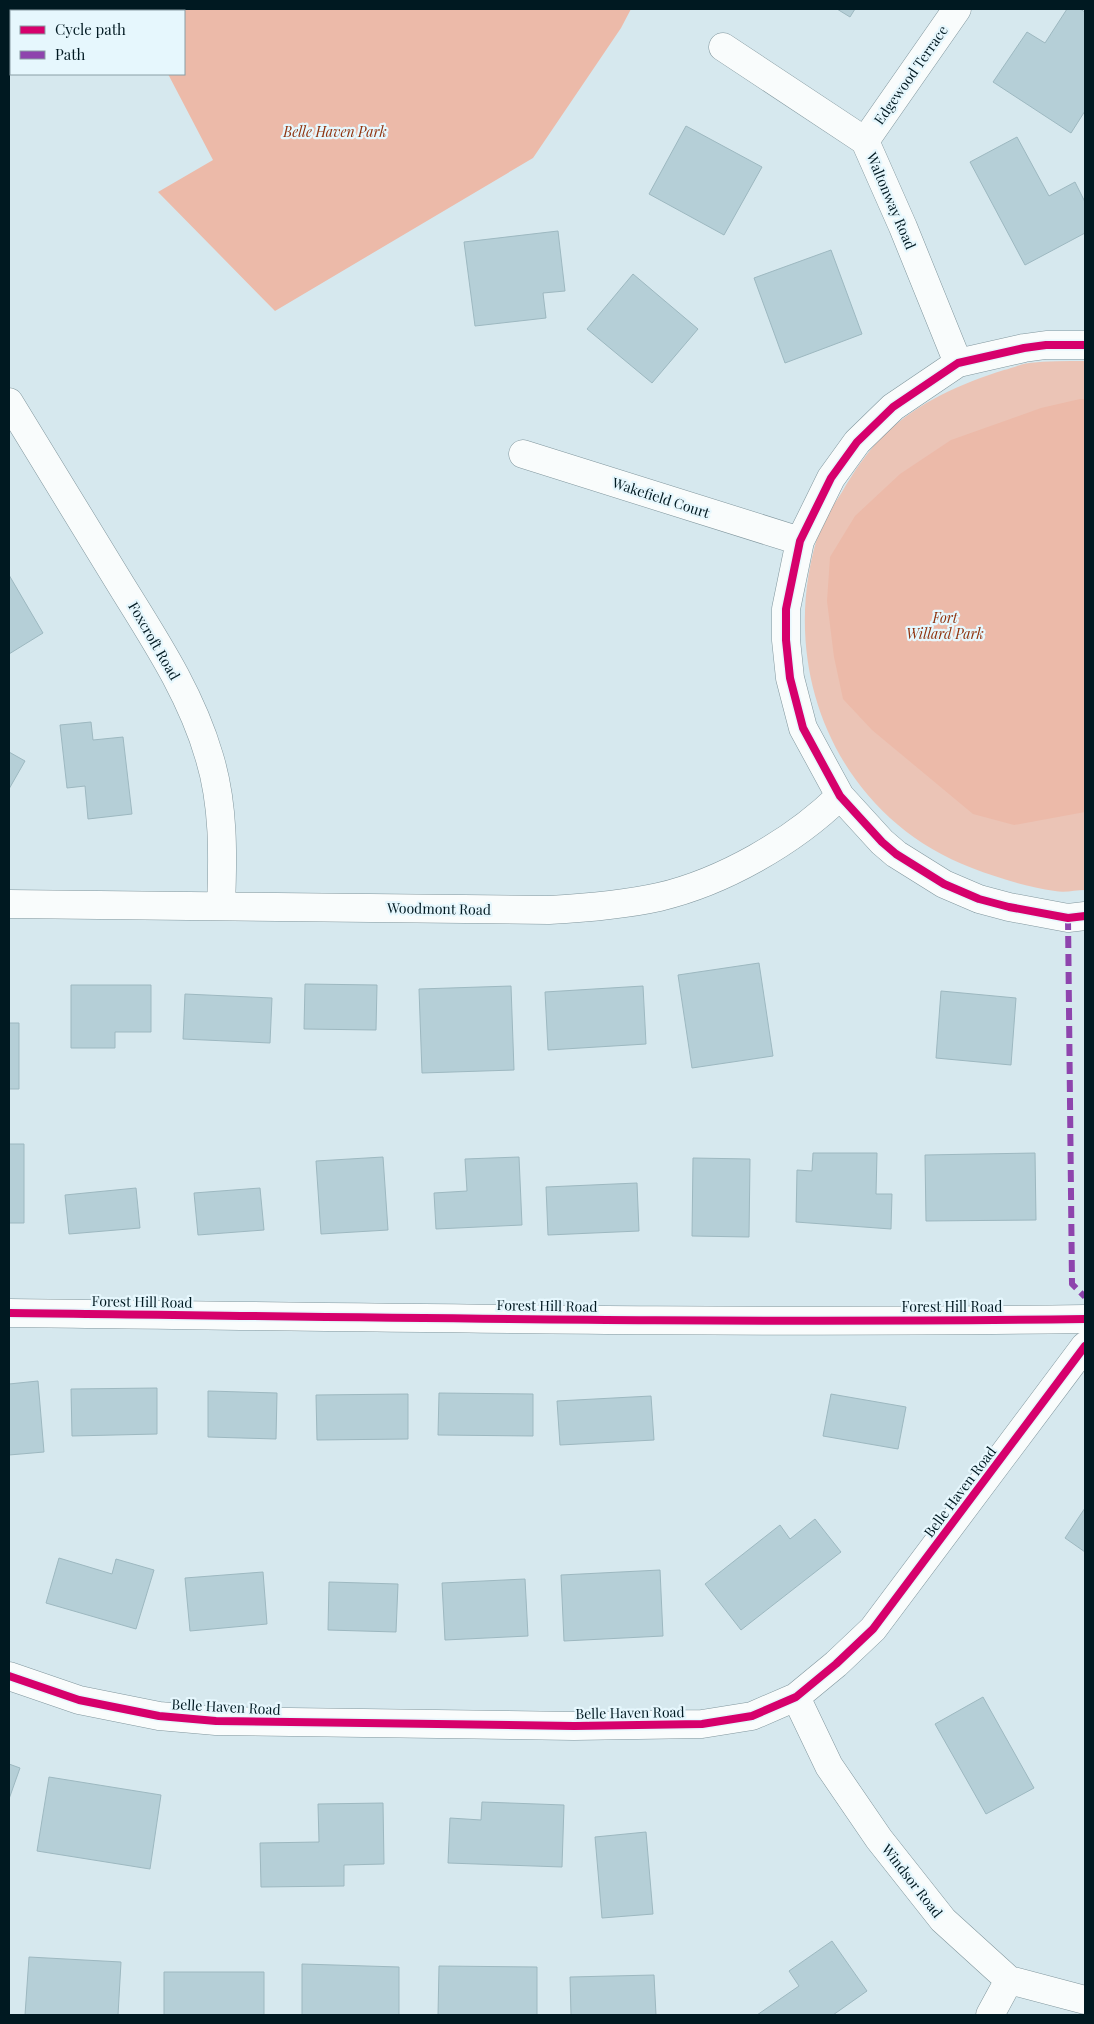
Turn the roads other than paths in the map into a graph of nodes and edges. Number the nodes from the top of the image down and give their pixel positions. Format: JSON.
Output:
{"nodes":[{"id":1,"x":957,"y":9,"type":"edge"},
{"id":2,"x":723,"y":47,"type":"dead end"},
{"id":3,"x":865,"y":141,"type":"junction"},
{"id":4,"x":1085,"y":345,"type":"edge"},
{"id":5,"x":958,"y":363,"type":"junction"},
{"id":6,"x":9,"y":402,"type":"edge"},
{"id":7,"x":523,"y":454,"type":"dead end"},
{"id":8,"x":800,"y":542,"type":"junction"},
{"id":9,"x":840,"y":796,"type":"junction"},
{"id":10,"x":9,"y":904,"type":"edge"},
{"id":11,"x":221,"y":906,"type":"junction"},
{"id":12,"x":1085,"y":916,"type":"edge"},
{"id":13,"x":9,"y":1313,"type":"edge"},
{"id":14,"x":1085,"y":1319,"type":"edge"},
{"id":15,"x":1085,"y":1346,"type":"edge"},
{"id":16,"x":9,"y":1676,"type":"edge"},
{"id":17,"x":796,"y":1697,"type":"junction"},
{"id":18,"x":1009,"y":1980,"type":"junction"},
{"id":19,"x":1085,"y":2000,"type":"edge"},
{"id":20,"x":990,"y":2015,"type":"edge"}],
"edges":[{"from":1,"to":3,"type":"street","name":"Edgewood Terrace"},
{"from":2,"to":3,"type":"street","name":"Waltonway Road"},
{"from":3,"to":5,"type":"street","name":"Waltonway Road"},
{"from":4,"to":5,"type":"street"},
{"from":5,"to":8,"type":"street"},
{"from":6,"to":11,"type":"street","name":"Foxcroft Road"},
{"from":7,"to":8,"type":"street","name":"Wakefield Court"},
{"from":8,"to":9,"type":"street"},
{"from":9,"to":11,"type":"street","name":"Woodmont Road"},
{"from":9,"to":12,"type":"street"},
{"from":10,"to":11,"type":"street","name":"Woodmont Road"},
{"from":13,"to":14,"type":"street","name":"Forest Hill Road"},
{"from":15,"to":17,"type":"street","name":"Belle Haven Road"},
{"from":16,"to":17,"type":"street","name":"Belle Haven Road"},
{"from":17,"to":18,"type":"street","name":"Windsor Road"},
{"from":18,"to":19,"type":"street","name":"Windsor Road"},
{"from":18,"to":20,"type":"street"}]}
